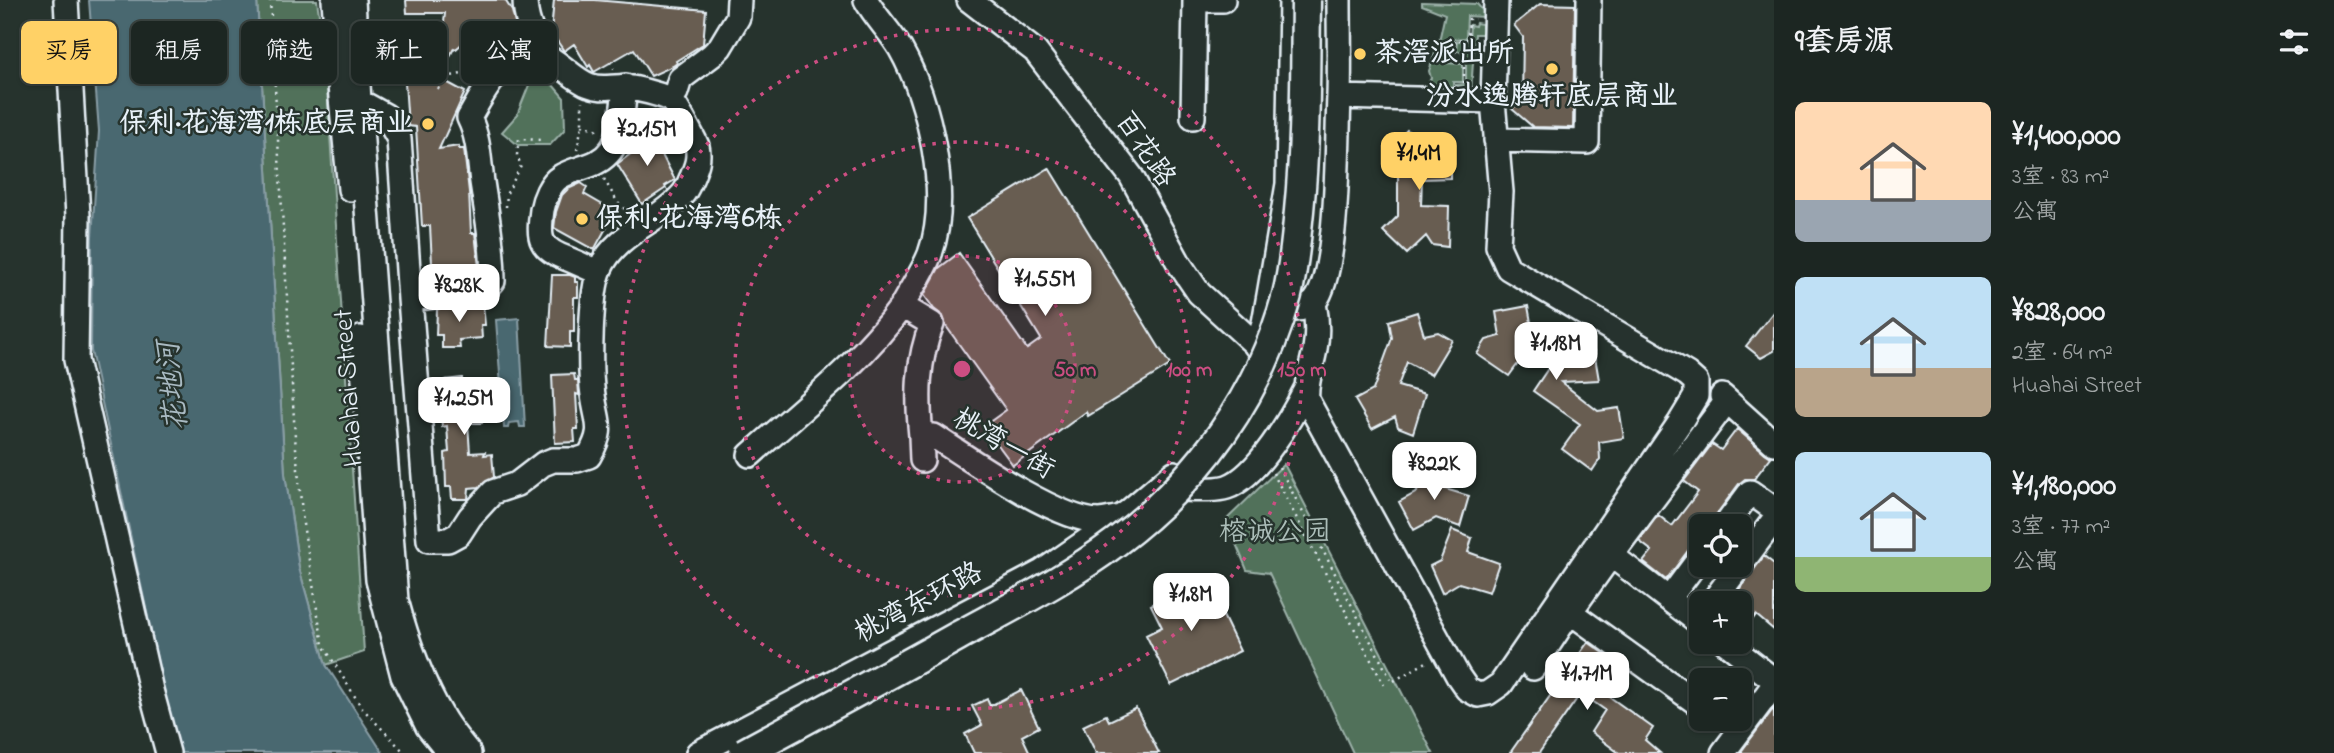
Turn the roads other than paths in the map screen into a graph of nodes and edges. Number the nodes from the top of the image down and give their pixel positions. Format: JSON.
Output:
{"nodes":[{"id":1,"x":66,"y":0,"type":"edge"},
{"id":2,"x":334,"y":0,"type":"edge"},
{"id":3,"x":353,"y":0,"type":"edge"},
{"id":4,"x":525,"y":0,"type":"edge"},
{"id":5,"x":739,"y":0,"type":"edge"},
{"id":6,"x":866,"y":0,"type":"edge"},
{"id":7,"x":969,"y":0,"type":"edge"},
{"id":8,"x":1195,"y":0,"type":"edge"},
{"id":9,"x":1223,"y":0,"type":"edge"},
{"id":10,"x":1291,"y":0,"type":"edge"},
{"id":11,"x":1306,"y":0,"type":"edge"},
{"id":12,"x":1323,"y":0,"type":"edge"},
{"id":13,"x":1339,"y":0,"type":"edge"},
{"id":14,"x":1589,"y":0,"type":"edge"},
{"id":15,"x":1496,"y":7,"type":"edge"},
{"id":16,"x":528,"y":21,"type":"edge"},
{"id":17,"x":557,"y":65,"type":"edge"},
{"id":18,"x":479,"y":84,"type":"edge"},
{"id":19,"x":625,"y":86,"type":"junction"},
{"id":20,"x":1339,"y":97,"type":"junction"},
{"id":21,"x":671,"y":100,"type":"junction"},
{"id":22,"x":359,"y":101,"type":"junction"},
{"id":23,"x":1493,"y":102,"type":"junction"},
{"id":24,"x":1193,"y":117,"type":"dead end"},
{"id":25,"x":1496,"y":140,"type":"junction"},
{"id":26,"x":598,"y":272,"type":"junction"},
{"id":27,"x":1269,"y":295,"type":"junction"},
{"id":28,"x":410,"y":299,"type":"junction"},
{"id":29,"x":1314,"y":303,"type":"junction"},
{"id":30,"x":902,"y":306,"type":"junction"},
{"id":31,"x":1256,"y":345,"type":"junction"},
{"id":32,"x":1306,"y":389,"type":"junction"},
{"id":33,"x":1216,"y":427,"type":"junction"},
{"id":34,"x":921,"y":436,"type":"junction"},
{"id":35,"x":1774,"y":443,"type":"edge"},
{"id":36,"x":750,"y":455,"type":"dead end"},
{"id":37,"x":922,"y":460,"type":"dead end"},
{"id":38,"x":1247,"y":474,"type":"junction"},
{"id":39,"x":1156,"y":489,"type":"junction"},
{"id":40,"x":1774,"y":509,"type":"edge"},
{"id":41,"x":1734,"y":514,"type":"edge"},
{"id":42,"x":1122,"y":517,"type":"junction"},
{"id":43,"x":1774,"y":520,"type":"edge"},
{"id":44,"x":433,"y":530,"type":"junction"},
{"id":45,"x":1611,"y":555,"type":"junction"},
{"id":46,"x":386,"y":566,"type":"junction"},
{"id":47,"x":1689,"y":572,"type":"edge"},
{"id":48,"x":1722,"y":591,"type":"edge"},
{"id":49,"x":1669,"y":599,"type":"junction"},
{"id":50,"x":1689,"y":610,"type":"edge"},
{"id":51,"x":1570,"y":611,"type":"junction"},
{"id":52,"x":1739,"y":654,"type":"edge"},
{"id":53,"x":1533,"y":667,"type":"dead end"},
{"id":54,"x":1774,"y":683,"type":"edge"},
{"id":55,"x":1689,"y":697,"type":"edge"},
{"id":56,"x":1752,"y":704,"type":"edge"},
{"id":57,"x":1728,"y":731,"type":"edge"},
{"id":58,"x":168,"y":753,"type":"edge"},
{"id":59,"x":449,"y":753,"type":"edge"},
{"id":60,"x":469,"y":753,"type":"edge"},
{"id":61,"x":698,"y":753,"type":"edge"},
{"id":62,"x":744,"y":753,"type":"edge"},
{"id":63,"x":781,"y":753,"type":"edge"},
{"id":64,"x":1723,"y":753,"type":"edge"}],
"edges":[{"from":1,"to":58,"type":"street"},
{"from":2,"to":46,"type":"street","name":"Huahai Street"},
{"from":3,"to":22,"type":"street","name":"Huahai Street"},
{"from":4,"to":16,"type":"street"},
{"from":5,"to":21,"type":"street"},
{"from":6,"to":30,"type":"street"},
{"from":7,"to":31,"type":"street","name":"百花路"},
{"from":8,"to":9,"type":"street"},
{"from":8,"to":24,"type":"street"},
{"from":10,"to":27,"type":"street"},
{"from":11,"to":62,"type":"main road","bridge":true},
{"from":12,"to":63,"type":"main road"},
{"from":13,"to":20,"type":"street"},
{"from":14,"to":25,"type":"street"},
{"from":15,"to":23,"type":"street"},
{"from":17,"to":19,"type":"street"},
{"from":18,"to":28,"type":"street"},
{"from":19,"to":21,"type":"street"},
{"from":19,"to":26,"type":"street"},
{"from":20,"to":23,"type":"street"},
{"from":20,"to":29,"type":"street"},
{"from":21,"to":26,"type":"street"},
{"from":22,"to":28,"type":"street"},
{"from":22,"to":46,"type":"street","name":"Huahai Street"},
{"from":23,"to":25,"type":"street"},
{"from":25,"to":32,"type":"street"},
{"from":26,"to":44,"type":"street"},
{"from":27,"to":29,"type":"street"},
{"from":27,"to":31,"type":"street"},
{"from":28,"to":44,"type":"street"},
{"from":29,"to":32,"type":"street"},
{"from":30,"to":34,"type":"street","name":"桃湾一街"},
{"from":30,"to":36,"type":"street"},
{"from":31,"to":33,"type":"street"},
{"from":32,"to":38,"type":"street"},
{"from":33,"to":38,"type":"street"},
{"from":33,"to":39,"type":"street","name":"桃湾东环路"},
{"from":34,"to":37,"type":"street","name":"桃湾一街"},
{"from":34,"to":42,"type":"street","name":"桃湾一街"},
{"from":35,"to":45,"type":"street"},
{"from":38,"to":39,"type":"street"},
{"from":39,"to":42,"type":"street","name":"桃湾东环路"},
{"from":40,"to":41,"type":"street"},
{"from":42,"to":61,"type":"street","name":"桃湾东环路"},
{"from":43,"to":48,"type":"street"},
{"from":44,"to":46,"type":"street"},
{"from":45,"to":49,"type":"street"},
{"from":45,"to":51,"type":"street"},
{"from":46,"to":59,"type":"street","name":"Huahai Street"},
{"from":46,"to":60,"type":"street","name":"Huahai Street"},
{"from":47,"to":49,"type":"street"},
{"from":49,"to":50,"type":"street"},
{"from":51,"to":53,"type":"street"},
{"from":51,"to":55,"type":"street"},
{"from":52,"to":54,"type":"street"},
{"from":54,"to":56,"type":"street"},
{"from":57,"to":64,"type":"street"}]}
